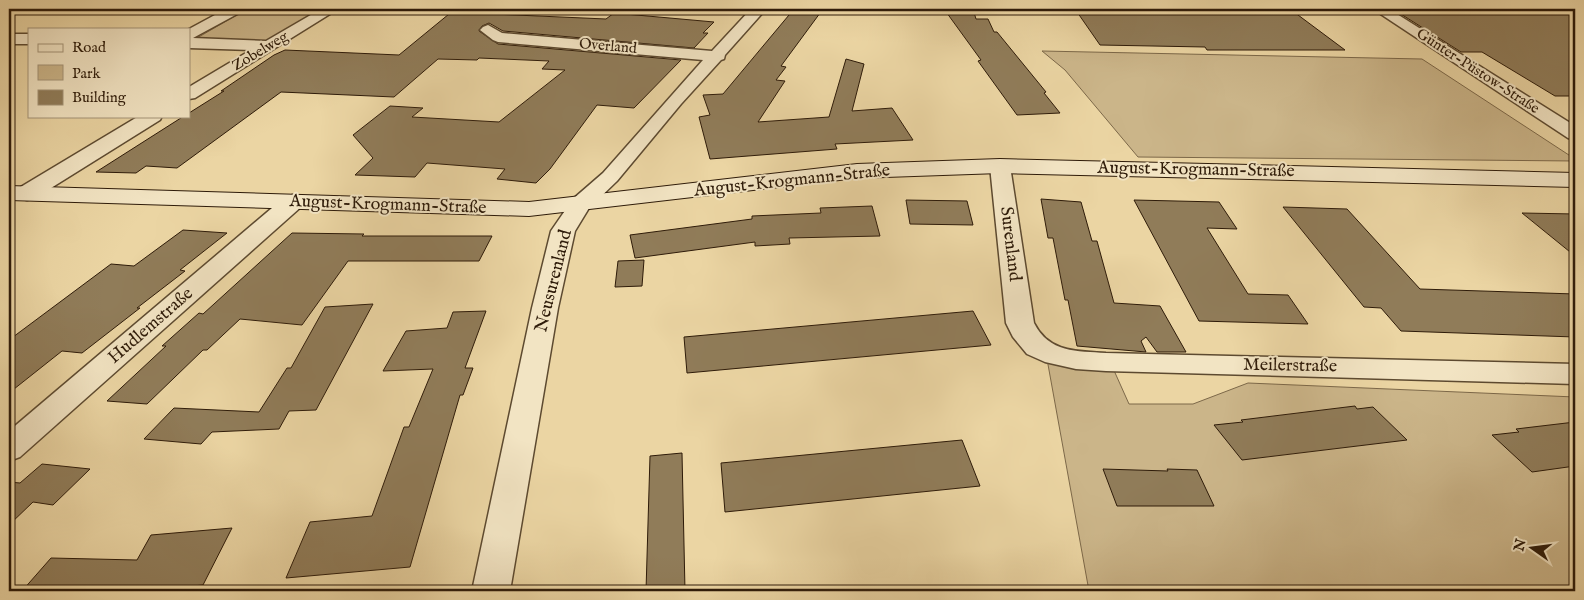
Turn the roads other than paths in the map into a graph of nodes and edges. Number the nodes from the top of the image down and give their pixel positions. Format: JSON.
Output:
{"nodes":[{"id":1,"x":236,"y":9,"type":"edge"},
{"id":2,"x":331,"y":9,"type":"edge"},
{"id":3,"x":759,"y":9,"type":"edge"},
{"id":4,"x":1380,"y":9,"type":"edge"},
{"id":5,"x":190,"y":34,"type":"edge"},
{"id":6,"x":487,"y":36,"type":"dead end"},
{"id":7,"x":9,"y":39,"type":"edge"},
{"id":8,"x":28,"y":39,"type":"edge"},
{"id":9,"x":190,"y":43,"type":"edge"},
{"id":10,"x":269,"y":46,"type":"junction"},
{"id":11,"x":718,"y":56,"type":"junction"},
{"id":12,"x":190,"y":93,"type":"edge"},
{"id":13,"x":149,"y":118,"type":"edge"},
{"id":14,"x":1575,"y":134,"type":"edge"},
{"id":15,"x":1000,"y":166,"type":"junction"},
{"id":16,"x":1575,"y":180,"type":"edge"},
{"id":17,"x":18,"y":193,"type":"edge"},
{"id":18,"x":293,"y":202,"type":"junction"},
{"id":19,"x":581,"y":204,"type":"junction"},
{"id":20,"x":1020,"y":323,"type":"joint"},
{"id":21,"x":1575,"y":374,"type":"edge"},
{"id":22,"x":9,"y":449,"type":"edge"},
{"id":23,"x":491,"y":591,"type":"edge"}],
"edges":[{"from":1,"to":5,"type":"street"},
{"from":2,"to":10,"type":"street","name":"Zobelweg"},
{"from":3,"to":11,"type":"street","name":"Neusurenland"},
{"from":4,"to":14,"type":"street","name":"Günter-Püstow-Straße"},
{"from":6,"to":11,"type":"street","name":"Overland"},
{"from":7,"to":8,"type":"street"},
{"from":9,"to":10,"type":"street"},
{"from":10,"to":12,"type":"street","name":"Zobelweg"},
{"from":11,"to":19,"type":"street","name":"Neusurenland"},
{"from":13,"to":17,"type":"street"},
{"from":15,"to":16,"type":"main road","name":"August-Krogmann-Straße"},
{"from":15,"to":19,"type":"main road","name":"August-Krogmann-Straße"},
{"from":15,"to":20,"type":"street","name":"Surenland"},
{"from":17,"to":18,"type":"main road","name":"August-Krogmann-Straße"},
{"from":18,"to":19,"type":"main road","name":"August-Krogmann-Straße"},
{"from":18,"to":22,"type":"street","name":"Hudlemstraße"},
{"from":19,"to":23,"type":"street","name":"Neusurenland"},
{"from":20,"to":21,"type":"street","name":"Meilerstraße"}]}
